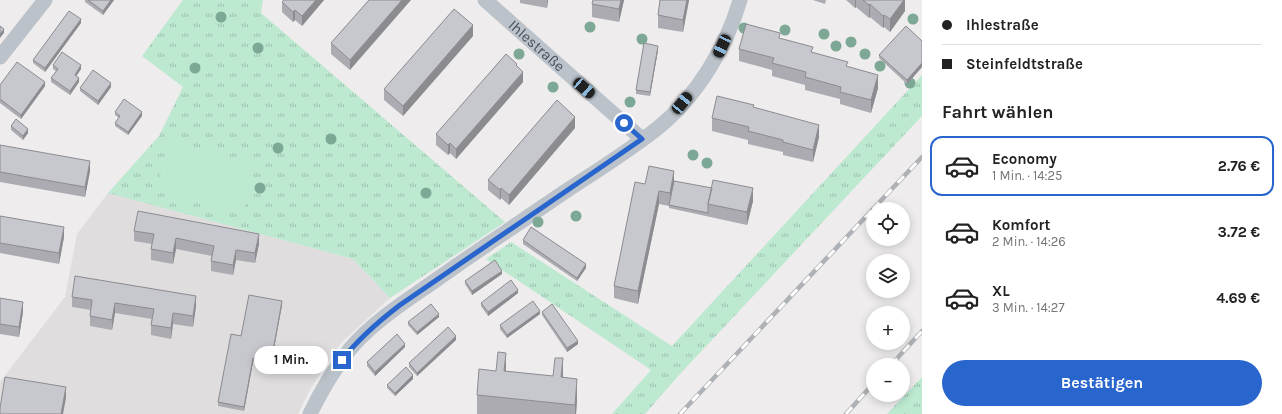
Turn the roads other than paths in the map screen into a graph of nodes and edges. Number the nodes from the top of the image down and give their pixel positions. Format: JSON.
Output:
{"nodes":[{"id":1,"x":45,"y":0,"type":"edge"},
{"id":2,"x":485,"y":0,"type":"edge"},
{"id":3,"x":740,"y":0,"type":"edge"},
{"id":4,"x":0,"y":57,"type":"edge"},
{"id":5,"x":642,"y":139,"type":"junction"},
{"id":6,"x":310,"y":414,"type":"edge"}],
"edges":[{"from":1,"to":4,"type":"street"},
{"from":2,"to":5,"type":"street","name":"Ihlestraße"},
{"from":3,"to":5,"type":"street"},
{"from":5,"to":6,"type":"street"}]}
